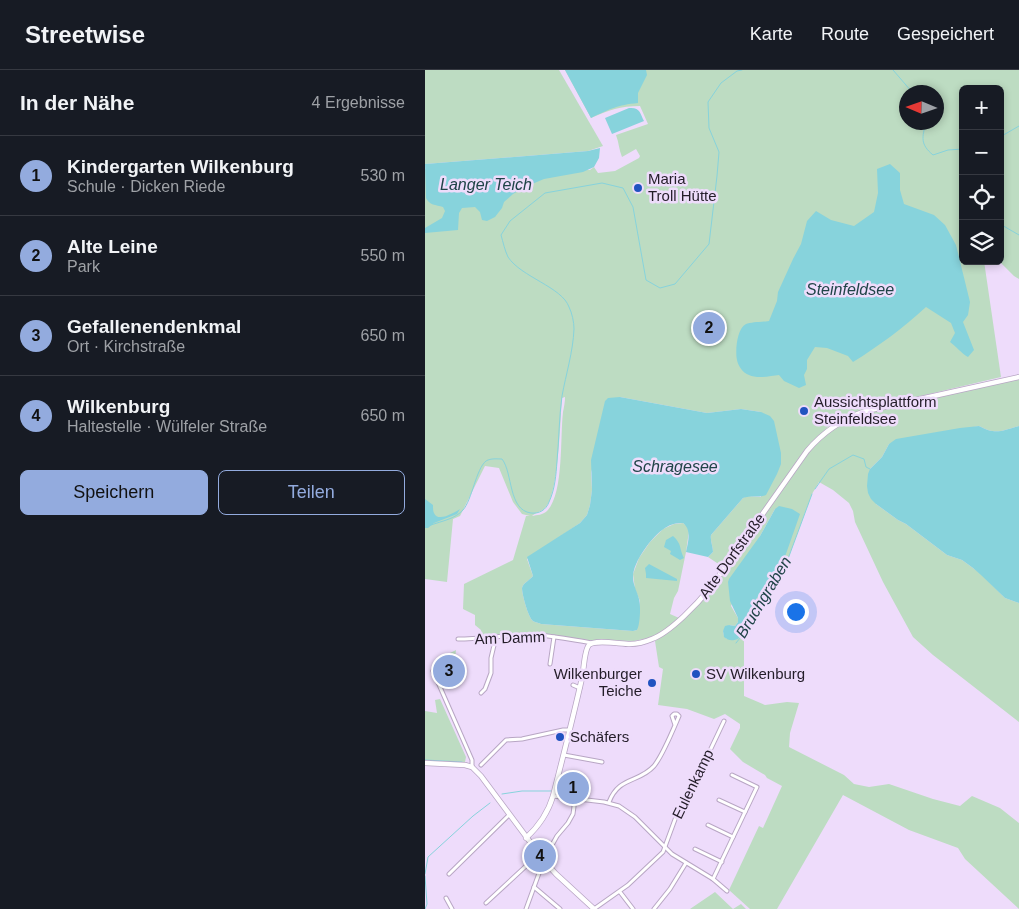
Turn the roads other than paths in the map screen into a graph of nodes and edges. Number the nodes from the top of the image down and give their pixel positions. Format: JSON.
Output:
{"nodes":[{"id":1,"x":1019,"y":377,"type":"edge"},
{"id":2,"x":554,"y":636,"type":"junction"},
{"id":3,"x":496,"y":637,"type":"junction"},
{"id":4,"x":458,"y":639,"type":"dead end"},
{"id":5,"x":578,"y":640,"type":"junction"},
{"id":6,"x":591,"y":643,"type":"junction"},
{"id":7,"x":586,"y":650,"type":"junction"},
{"id":8,"x":550,"y":664,"type":"dead end"},
{"id":9,"x":433,"y":671,"type":"dead end"},
{"id":10,"x":573,"y":685,"type":"dead end"},
{"id":11,"x":580,"y":688,"type":"junction"},
{"id":12,"x":481,"y":693,"type":"dead end"},
{"id":13,"x":724,"y":721,"type":"dead end"},
{"id":14,"x":675,"y":725,"type":"dead end"},
{"id":15,"x":570,"y":730,"type":"junction"},
{"id":16,"x":564,"y":755,"type":"junction"},
{"id":17,"x":602,"y":762,"type":"dead end"},
{"id":18,"x":425,"y":763,"type":"edge"},
{"id":19,"x":481,"y":765,"type":"dead end"},
{"id":20,"x":472,"y":767,"type":"junction"},
{"id":21,"x":732,"y":775,"type":"dead end"},
{"id":22,"x":553,"y":796,"type":"junction"},
{"id":23,"x":575,"y":799,"type":"junction"},
{"id":24,"x":719,"y":800,"type":"dead end"},
{"id":25,"x":609,"y":802,"type":"junction"},
{"id":26,"x":745,"y":812,"type":"junction"},
{"id":27,"x":509,"y":815,"type":"junction"},
{"id":28,"x":708,"y":825,"type":"dead end"},
{"id":29,"x":733,"y":837,"type":"junction"},
{"id":30,"x":526,"y":838,"type":"junction"},
{"id":31,"x":665,"y":848,"type":"junction"},
{"id":32,"x":695,"y":849,"type":"dead end"},
{"id":33,"x":539,"y":854,"type":"junction"},
{"id":34,"x":547,"y":854,"type":"dead end"},
{"id":35,"x":545,"y":862,"type":"junction"},
{"id":36,"x":722,"y":862,"type":"junction"},
{"id":37,"x":686,"y":863,"type":"junction"},
{"id":38,"x":449,"y":874,"type":"dead end"},
{"id":39,"x":713,"y":879,"type":"junction"},
{"id":40,"x":534,"y":887,"type":"junction"},
{"id":41,"x":727,"y":891,"type":"dead end"},
{"id":42,"x":620,"y":892,"type":"junction"},
{"id":43,"x":446,"y":898,"type":"dead end"},
{"id":44,"x":486,"y":903,"type":"dead end"},
{"id":45,"x":452,"y":909,"type":"edge"},
{"id":46,"x":526,"y":909,"type":"edge"},
{"id":47,"x":560,"y":909,"type":"edge"},
{"id":48,"x":594,"y":909,"type":"edge"},
{"id":49,"x":633,"y":909,"type":"edge"},
{"id":50,"x":654,"y":909,"type":"edge"}],
"edges":[{"from":1,"to":6,"type":"street","name":"Alte Dorfstraße"},
{"from":2,"to":3,"type":"street","name":"Am Damm"},
{"from":2,"to":5,"type":"street","name":"Am Damm"},
{"from":2,"to":8,"type":"street"},
{"from":3,"to":4,"type":"street","name":"Am Damm"},
{"from":3,"to":12,"type":"street"},
{"from":5,"to":6,"type":"street","name":"Am Damm"},
{"from":5,"to":7,"type":"street"},
{"from":6,"to":7,"type":"street"},
{"from":7,"to":11,"type":"street"},
{"from":9,"to":20,"type":"street"},
{"from":10,"to":11,"type":"street"},
{"from":11,"to":15,"type":"street"},
{"from":13,"to":31,"type":"street","name":"Eulenkamp"},
{"from":14,"to":25,"type":"street"},
{"from":15,"to":16,"type":"street"},
{"from":15,"to":19,"type":"street"},
{"from":16,"to":17,"type":"street"},
{"from":16,"to":22,"type":"street"},
{"from":18,"to":20,"type":"street"},
{"from":20,"to":27,"type":"street"},
{"from":21,"to":26,"type":"street"},
{"from":22,"to":23,"type":"street"},
{"from":22,"to":30,"type":"street"},
{"from":23,"to":25,"type":"street"},
{"from":23,"to":34,"type":"street"},
{"from":24,"to":26,"type":"street"},
{"from":25,"to":31,"type":"street"},
{"from":26,"to":29,"type":"street"},
{"from":27,"to":30,"type":"street"},
{"from":27,"to":38,"type":"street"},
{"from":28,"to":29,"type":"street"},
{"from":29,"to":36,"type":"street"},
{"from":30,"to":33,"type":"street"},
{"from":31,"to":37,"type":"street"},
{"from":31,"to":42,"type":"street"},
{"from":32,"to":36,"type":"street"},
{"from":33,"to":35,"type":"street"},
{"from":33,"to":44,"type":"street"},
{"from":35,"to":40,"type":"street"},
{"from":35,"to":48,"type":"street"},
{"from":36,"to":39,"type":"street"},
{"from":37,"to":39,"type":"street"},
{"from":37,"to":50,"type":"street"},
{"from":39,"to":41,"type":"street"},
{"from":40,"to":46,"type":"street"},
{"from":40,"to":47,"type":"street"},
{"from":42,"to":48,"type":"street"},
{"from":42,"to":49,"type":"street"},
{"from":43,"to":45,"type":"street"}]}
